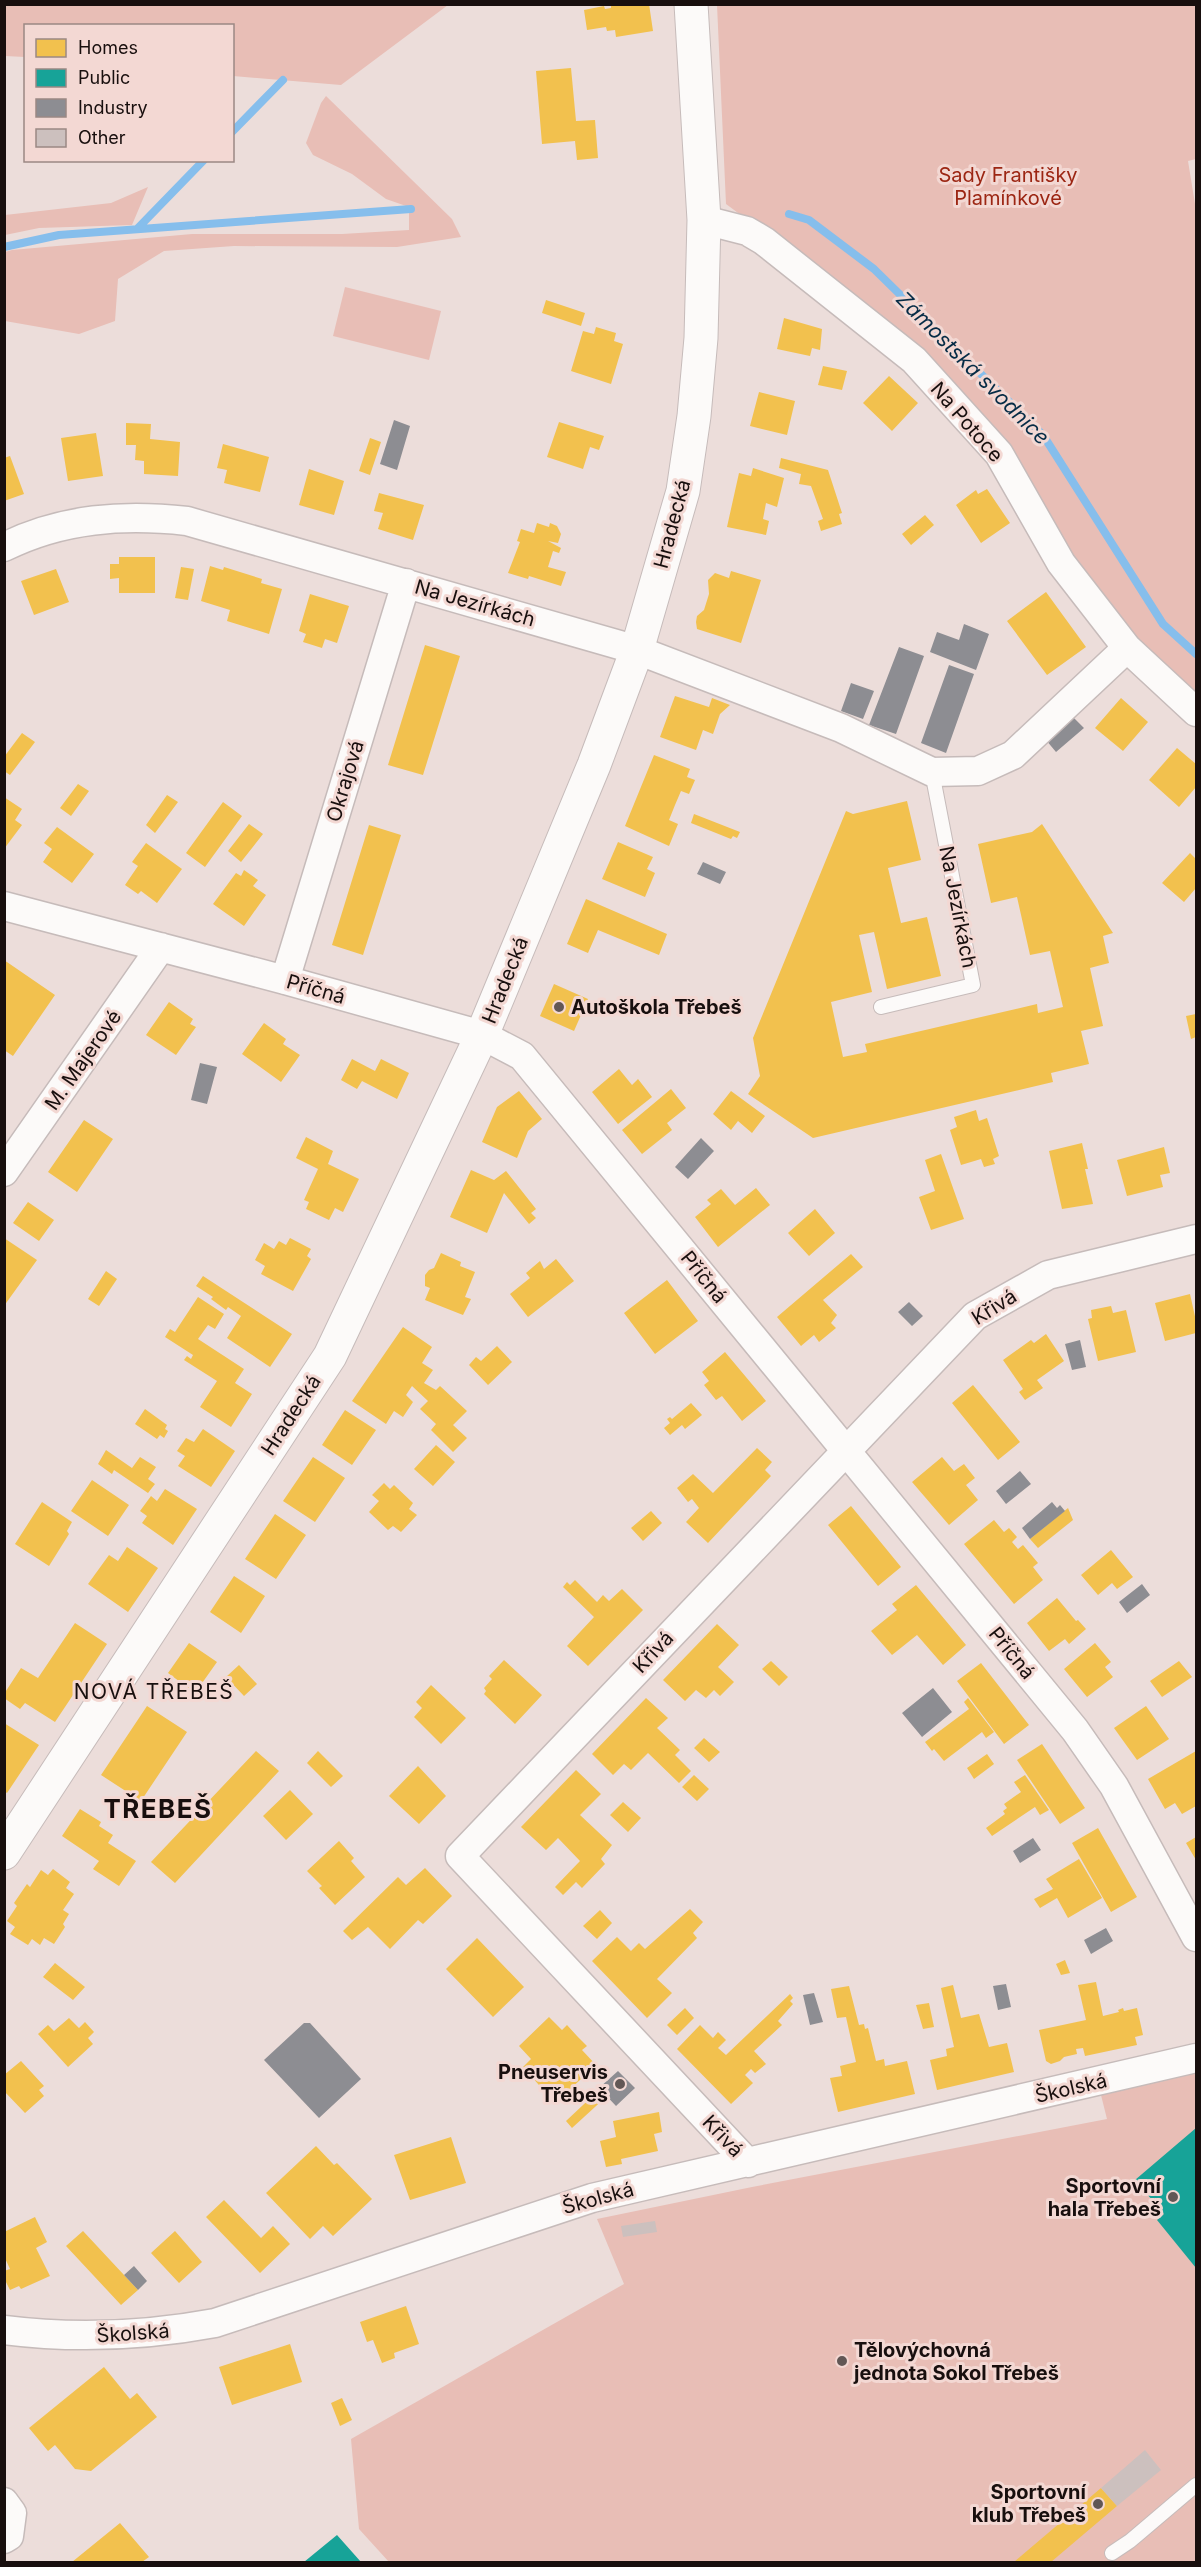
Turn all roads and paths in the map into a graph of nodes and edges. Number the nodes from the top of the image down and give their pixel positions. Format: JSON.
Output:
{"nodes":[{"id":1,"x":691,"y":4,"type":"edge"},
{"id":2,"x":704,"y":220,"type":"junction"},
{"id":3,"x":4,"y":547,"type":"edge"},
{"id":4,"x":406,"y":583,"type":"junction"},
{"id":5,"x":1127,"y":648,"type":"junction"},
{"id":6,"x":637,"y":650,"type":"junction"},
{"id":7,"x":1197,"y":712,"type":"edge"},
{"id":8,"x":932,"y":772,"type":"junction"},
{"id":9,"x":4,"y":906,"type":"edge"},
{"id":10,"x":161,"y":947,"type":"junction"},
{"id":11,"x":285,"y":980,"type":"junction"},
{"id":12,"x":881,"y":1007,"type":"dead end"},
{"id":13,"x":482,"y":1035,"type":"junction"},
{"id":14,"x":4,"y":1172,"type":"edge"},
{"id":15,"x":1197,"y":1239,"type":"edge"},
{"id":16,"x":846,"y":1449,"type":"junction"},
{"id":17,"x":4,"y":1853,"type":"edge"},
{"id":18,"x":1197,"y":1937,"type":"edge"},
{"id":19,"x":1197,"y":2058,"type":"edge"},
{"id":20,"x":748,"y":2163,"type":"junction"},
{"id":21,"x":5,"y":2335,"type":"edge"},
{"id":22,"x":1197,"y":2485,"type":"edge"},
{"id":23,"x":4,"y":2502,"type":"edge"},
{"id":24,"x":4,"y":2539,"type":"edge"},
{"id":25,"x":1112,"y":2553,"type":"dead end"}],
"edges":[{"from":1,"to":2,"type":"street","name":"Hradecká"},
{"from":2,"to":5,"type":"street","name":"Na Potoce"},
{"from":2,"to":6,"type":"street","name":"Hradecká"},
{"from":3,"to":4,"type":"street","name":"Na Jezírkách"},
{"from":4,"to":6,"type":"street","name":"Na Jezírkách"},
{"from":4,"to":11,"type":"street","name":"Okrajová"},
{"from":5,"to":7,"type":"street","name":"Na Potoce"},
{"from":5,"to":8,"type":"street","name":"Na Jezírkách"},
{"from":6,"to":8,"type":"street","name":"Na Jezírkách"},
{"from":6,"to":13,"type":"street","name":"Hradecká"},
{"from":8,"to":12,"type":"lane","name":"Na Jezírkách"},
{"from":9,"to":10,"type":"street","name":"Příčná"},
{"from":10,"to":11,"type":"street","name":"Příčná"},
{"from":10,"to":14,"type":"street","name":"M. Majerové"},
{"from":11,"to":13,"type":"street","name":"Příčná"},
{"from":13,"to":16,"type":"street","name":"Příčná"},
{"from":13,"to":17,"type":"street","name":"Hradecká"},
{"from":15,"to":16,"type":"street","name":"Křivá"},
{"from":16,"to":18,"type":"street","name":"Příčná"},
{"from":16,"to":20,"type":"street","name":"Křivá"},
{"from":19,"to":20,"type":"street","name":"Školská"},
{"from":20,"to":21,"type":"street","name":"Školská"},
{"from":22,"to":25,"type":"lane"},
{"from":23,"to":24,"type":"street"}]}
